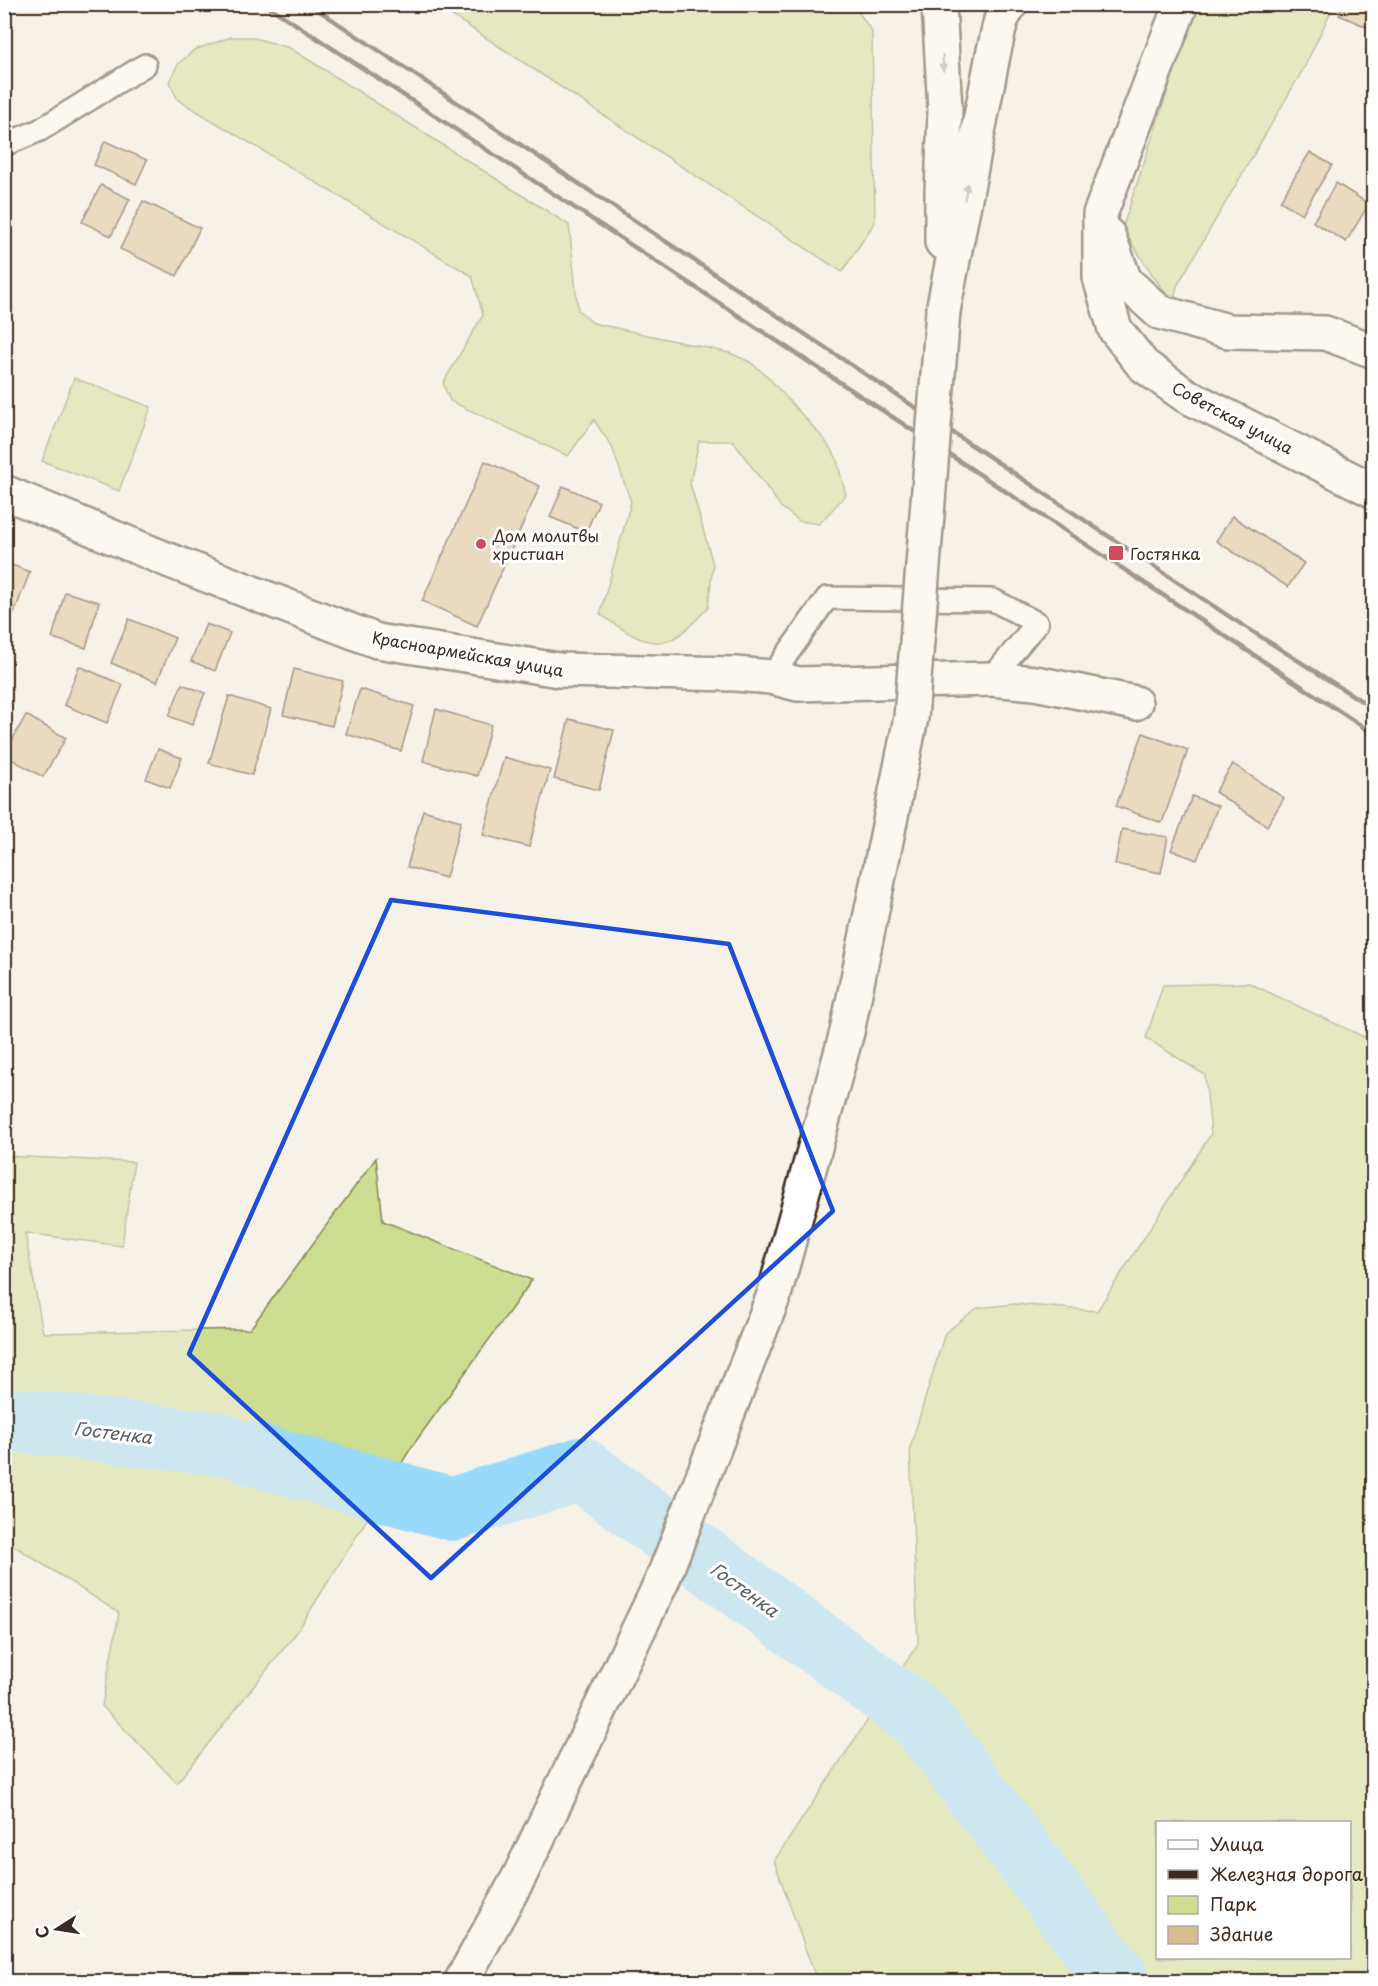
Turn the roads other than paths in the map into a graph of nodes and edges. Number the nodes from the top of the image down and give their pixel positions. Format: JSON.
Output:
{"nodes":[{"id":1,"x":1181,"y":4,"type":"edge"},
{"id":2,"x":1003,"y":10,"type":"edge"},
{"id":3,"x":935,"y":11,"type":"edge"},
{"id":4,"x":145,"y":65,"type":"dead end"},
{"id":5,"x":4,"y":145,"type":"edge"},
{"id":6,"x":1100,"y":214,"type":"junction"},
{"id":7,"x":943,"y":311,"type":"junction"},
{"id":8,"x":1374,"y":351,"type":"edge"},
{"id":9,"x":1374,"y":491,"type":"edge"},
{"id":10,"x":4,"y":492,"type":"edge"},
{"id":11,"x":771,"y":677,"type":"junction"},
{"id":12,"x":991,"y":679,"type":"junction"},
{"id":13,"x":1135,"y":703,"type":"dead end"},
{"id":14,"x":461,"y":1982,"type":"edge"}],
"edges":[{"from":1,"to":6,"type":"main road","name":"Советская улица"},
{"from":7,"to":2,"type":"main road","one_way":true},
{"from":3,"to":7,"type":"main road","one_way":true},
{"from":4,"to":5,"type":"lane"},
{"from":6,"to":8,"type":"main road"},
{"from":6,"to":9,"type":"main road","name":"Советская улица"},
{"from":7,"to":14,"type":"main road","bridge":true},
{"from":10,"to":11,"type":"main road","name":"Красноармейская улица"},
{"from":11,"to":12,"type":"main road","name":"Красноармейская улица"},
{"from":11,"to":12,"type":"lane"},
{"from":12,"to":13,"type":"main road","name":"Красноармейская улица"}]}
